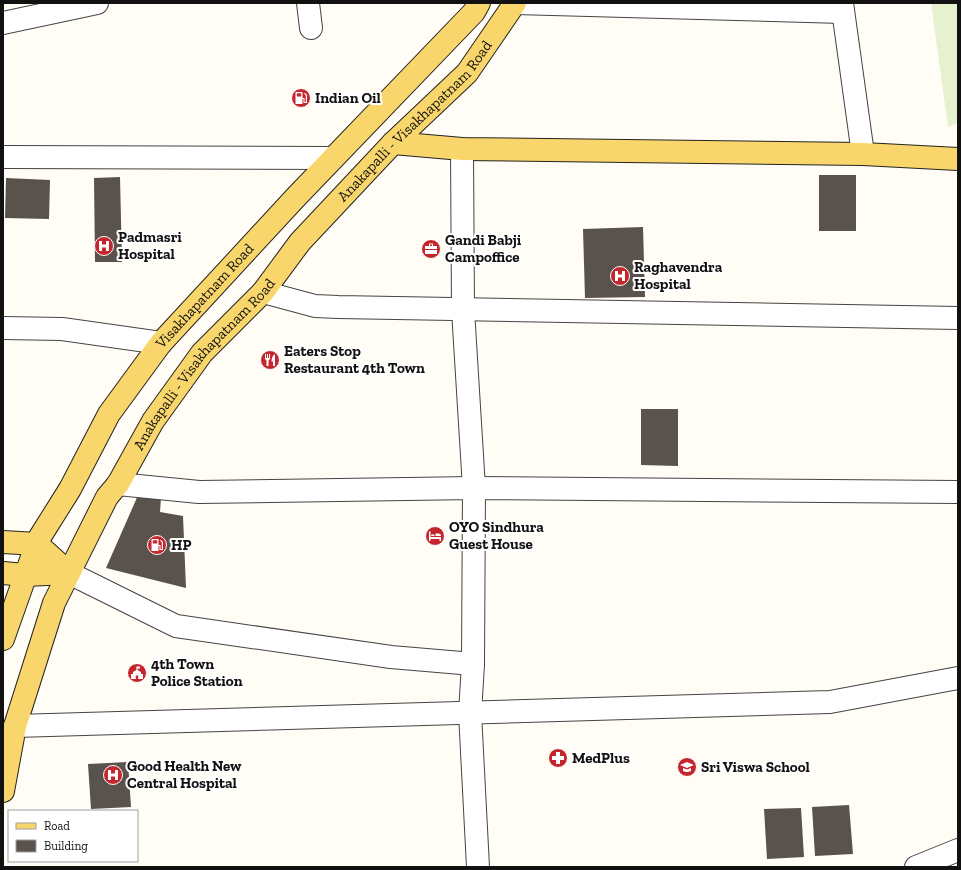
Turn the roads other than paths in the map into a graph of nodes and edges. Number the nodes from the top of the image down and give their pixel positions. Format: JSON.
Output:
{"nodes":[{"id":1,"x":97,"y":3,"type":"edge"},
{"id":2,"x":308,"y":3,"type":"edge"},
{"id":3,"x":515,"y":3,"type":"edge"},
{"id":4,"x":475,"y":6,"type":"edge"},
{"id":5,"x":842,"y":7,"type":"edge"},
{"id":6,"x":3,"y":23,"type":"edge"},
{"id":7,"x":311,"y":28,"type":"dead end"},
{"id":8,"x":393,"y":143,"type":"junction"},
{"id":9,"x":462,"y":149,"type":"junction"},
{"id":10,"x":863,"y":154,"type":"junction"},
{"id":11,"x":3,"y":157,"type":"edge"},
{"id":12,"x":333,"y":158,"type":"junction"},
{"id":13,"x":958,"y":159,"type":"edge"},
{"id":14,"x":263,"y":292,"type":"junction"},
{"id":15,"x":463,"y":310,"type":"junction"},
{"id":16,"x":958,"y":318,"type":"edge"},
{"id":17,"x":3,"y":328,"type":"edge"},
{"id":18,"x":161,"y":343,"type":"junction"},
{"id":19,"x":118,"y":484,"type":"junction"},
{"id":20,"x":474,"y":488,"type":"junction"},
{"id":21,"x":958,"y":492,"type":"edge"},
{"id":22,"x":3,"y":542,"type":"edge"},
{"id":23,"x":36,"y":544,"type":"junction"},
{"id":24,"x":3,"y":572,"type":"edge"},
{"id":25,"x":69,"y":573,"type":"junction"},
{"id":26,"x":25,"y":575,"type":"junction"},
{"id":27,"x":3,"y":639,"type":"edge"},
{"id":28,"x":473,"y":664,"type":"junction"},
{"id":29,"x":958,"y":678,"type":"edge"},
{"id":30,"x":470,"y":713,"type":"junction"},
{"id":31,"x":15,"y":726,"type":"junction"},
{"id":32,"x":3,"y":791,"type":"edge"},
{"id":33,"x":958,"y":850,"type":"edge"},
{"id":34,"x":478,"y":867,"type":"edge"},
{"id":35,"x":916,"y":867,"type":"edge"}],
"edges":[{"from":1,"to":6,"type":"street"},
{"from":2,"to":7,"type":"street"},
{"from":3,"to":5,"type":"street"},
{"from":3,"to":8,"type":"main road","name":"Anakapalli - Visakhapatnam Road"},
{"from":4,"to":12,"type":"main road","name":"Visakhapatnam Road"},
{"from":5,"to":10,"type":"street"},
{"from":8,"to":9,"type":"main road"},
{"from":8,"to":14,"type":"main road","name":"Anakapalli - Visakhapatnam Road"},
{"from":9,"to":10,"type":"main road"},
{"from":9,"to":15,"type":"street"},
{"from":10,"to":13,"type":"main road"},
{"from":11,"to":12,"type":"street"},
{"from":12,"to":18,"type":"main road","name":"Visakhapatnam Road"},
{"from":14,"to":15,"type":"street"},
{"from":14,"to":19,"type":"main road","name":"Anakapalli - Visakhapatnam Road"},
{"from":15,"to":16,"type":"street"},
{"from":15,"to":20,"type":"street"},
{"from":17,"to":18,"type":"street"},
{"from":18,"to":23,"type":"main road","name":"Visakhapatnam Road"},
{"from":19,"to":20,"type":"street"},
{"from":19,"to":25,"type":"main road","name":"Anakapalli - Visakhapatnam Road"},
{"from":20,"to":21,"type":"street"},
{"from":20,"to":28,"type":"street"},
{"from":22,"to":23,"type":"main road"},
{"from":23,"to":25,"type":"main road"},
{"from":23,"to":26,"type":"main road","name":"Visakhapatnam Road"},
{"from":24,"to":26,"type":"main road"},
{"from":25,"to":26,"type":"main road"},
{"from":25,"to":28,"type":"street"},
{"from":25,"to":31,"type":"main road","name":"Anakapalli - Visakhapatnam Road"},
{"from":26,"to":27,"type":"main road","name":"Visakhapatnam Road"},
{"from":28,"to":30,"type":"street"},
{"from":29,"to":30,"type":"street"},
{"from":30,"to":31,"type":"street"},
{"from":30,"to":34,"type":"street"},
{"from":31,"to":32,"type":"main road","name":"Anakapalli - Visakhapatnam Road"},
{"from":33,"to":35,"type":"street"}]}
